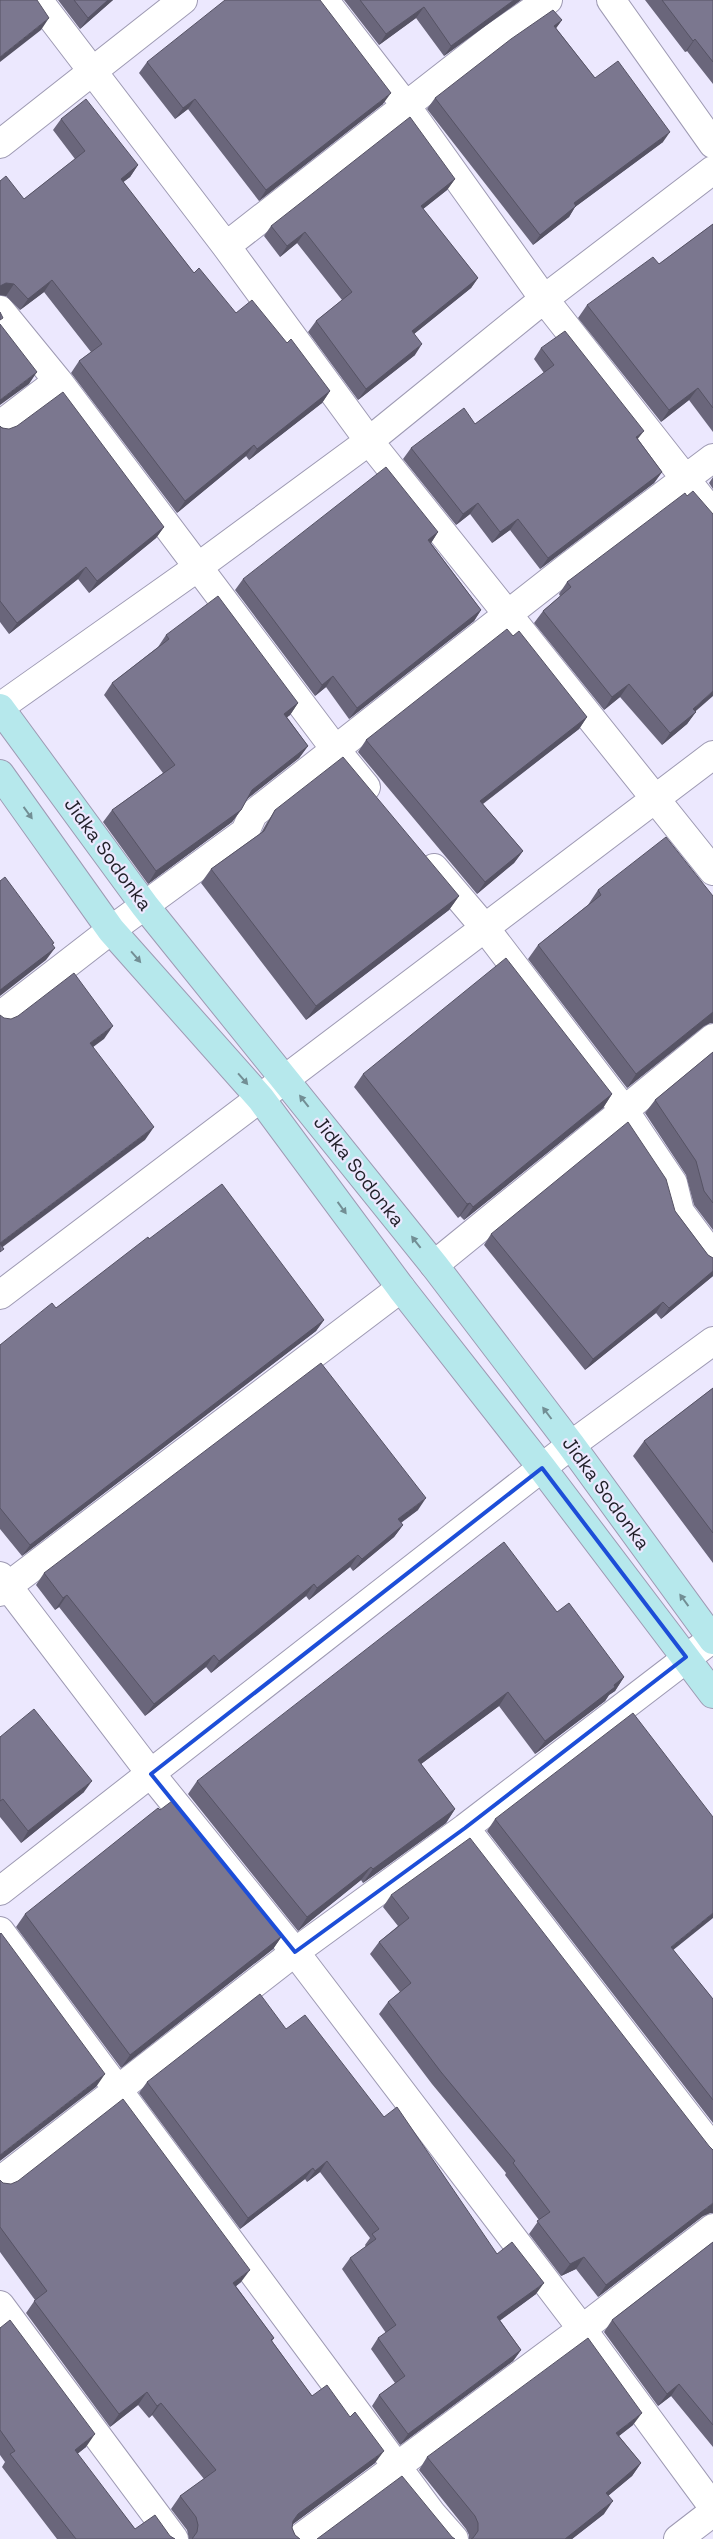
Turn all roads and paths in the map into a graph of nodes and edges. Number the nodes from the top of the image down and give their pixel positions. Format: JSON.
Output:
{"nodes":[{"id":1,"x":38,"y":0,"type":"edge"},
{"id":2,"x":183,"y":0,"type":"edge"},
{"id":3,"x":324,"y":0,"type":"edge"},
{"id":4,"x":548,"y":0,"type":"edge"},
{"id":5,"x":611,"y":0,"type":"edge"},
{"id":6,"x":92,"y":70,"type":"junction"},
{"id":7,"x":406,"y":106,"type":"junction"},
{"id":8,"x":0,"y":144,"type":"edge"},
{"id":9,"x":713,"y":144,"type":"edge"},
{"id":10,"x":713,"y":170,"type":"edge"},
{"id":11,"x":226,"y":246,"type":"junction"},
{"id":12,"x":544,"y":299,"type":"junction"},
{"id":13,"x":0,"y":310,"type":"edge"},
{"id":14,"x":58,"y":381,"type":"junction"},
{"id":15,"x":0,"y":425,"type":"edge"},
{"id":16,"x":369,"y":441,"type":"junction"},
{"id":17,"x":713,"y":458,"type":"edge"},
{"id":18,"x":684,"y":479,"type":"junction"},
{"id":19,"x":713,"y":514,"type":"edge"},
{"id":20,"x":198,"y":567,"type":"junction"},
{"id":21,"x":510,"y":614,"type":"junction"},
{"id":22,"x":0,"y":707,"type":"edge"},
{"id":23,"x":335,"y":749,"type":"junction"},
{"id":24,"x":713,"y":755,"type":"edge"},
{"id":25,"x":0,"y":774,"type":"edge"},
{"id":26,"x":656,"y":798,"type":"junction"},
{"id":27,"x":385,"y":809,"type":"edge"},
{"id":28,"x":416,"y":846,"type":"edge"},
{"id":29,"x":713,"y":871,"type":"edge"},
{"id":30,"x":145,"y":906,"type":"junction"},
{"id":31,"x":485,"y":928,"type":"junction"},
{"id":32,"x":111,"y":930,"type":"junction"},
{"id":33,"x":0,"y":1016,"type":"edge"},
{"id":34,"x":713,"y":1038,"type":"edge"},
{"id":35,"x":287,"y":1080,"type":"junction"},
{"id":36,"x":261,"y":1099,"type":"junction"},
{"id":37,"x":624,"y":1110,"type":"junction"},
{"id":38,"x":713,"y":1256,"type":"edge"},
{"id":39,"x":434,"y":1265,"type":"junction"},
{"id":40,"x":401,"y":1288,"type":"junction"},
{"id":41,"x":0,"y":1295,"type":"edge"},
{"id":42,"x":713,"y":1341,"type":"edge"},
{"id":43,"x":571,"y":1446,"type":"junction"},
{"id":44,"x":542,"y":1468,"type":"junction"},
{"id":45,"x":3,"y":1585,"type":"edge"},
{"id":46,"x":713,"y":1639,"type":"edge"},
{"id":47,"x":686,"y":1657,"type":"junction"},
{"id":48,"x":713,"y":1694,"type":"edge"},
{"id":49,"x":151,"y":1774,"type":"junction"},
{"id":50,"x":465,"y":1828,"type":"junction"},
{"id":51,"x":0,"y":1891,"type":"edge"},
{"id":52,"x":0,"y":1931,"type":"edge"},
{"id":53,"x":295,"y":1952,"type":"junction"},
{"id":54,"x":119,"y":2090,"type":"junction"},
{"id":55,"x":713,"y":2149,"type":"edge"},
{"id":56,"x":0,"y":2181,"type":"edge"},
{"id":57,"x":713,"y":2228,"type":"edge"},
{"id":58,"x":0,"y":2305,"type":"edge"},
{"id":59,"x":582,"y":2329,"type":"junction"},
{"id":60,"x":396,"y":2466,"type":"junction"},
{"id":61,"x":713,"y":2507,"type":"edge"},
{"id":62,"x":713,"y":2512,"type":"edge"},
{"id":63,"x":174,"y":2539,"type":"edge"},
{"id":64,"x":299,"y":2539,"type":"edge"},
{"id":65,"x":454,"y":2539,"type":"edge"},
{"id":66,"x":678,"y":2539,"type":"edge"}],
"edges":[{"from":1,"to":6,"type":"street"},
{"from":2,"to":6,"type":"street"},
{"from":3,"to":7,"type":"street"},
{"from":4,"to":7,"type":"street"},
{"from":5,"to":9,"type":"street"},
{"from":6,"to":8,"type":"street"},
{"from":6,"to":11,"type":"street"},
{"from":7,"to":11,"type":"street"},
{"from":7,"to":12,"type":"street"},
{"from":10,"to":12,"type":"street"},
{"from":11,"to":16,"type":"street"},
{"from":12,"to":16,"type":"street"},
{"from":12,"to":18,"type":"street"},
{"from":13,"to":14,"type":"street"},
{"from":14,"to":15,"type":"street"},
{"from":14,"to":20,"type":"street"},
{"from":16,"to":20,"type":"street"},
{"from":16,"to":21,"type":"street"},
{"from":17,"to":18,"type":"street"},
{"from":18,"to":19,"type":"street"},
{"from":18,"to":21,"type":"street"},
{"from":20,"to":22,"type":"street"},
{"from":20,"to":23,"type":"street"},
{"from":21,"to":23,"type":"street"},
{"from":21,"to":26,"type":"street"},
{"from":22,"to":30,"type":"main road","name":"Jidka Sodonka"},
{"from":23,"to":27,"type":"street"},
{"from":23,"to":30,"type":"street"},
{"from":24,"to":26,"type":"street"},
{"from":25,"to":32,"type":"main road","name":"Jidka Sodonka","one_way":true},
{"from":26,"to":29,"type":"street"},
{"from":26,"to":31,"type":"street"},
{"from":28,"to":31,"type":"street"},
{"from":30,"to":32,"type":"street"},
{"from":30,"to":35,"type":"main road","name":"Jidka Sodonka"},
{"from":31,"to":35,"type":"street"},
{"from":31,"to":37,"type":"street"},
{"from":32,"to":33,"type":"street"},
{"from":32,"to":36,"type":"main road","name":"Jidka Sodonka","one_way":true},
{"from":34,"to":37,"type":"street"},
{"from":35,"to":36,"type":"street"},
{"from":39,"to":35,"type":"main road","name":"Jidka Sodonka","one_way":true},
{"from":36,"to":40,"type":"main road","name":"Jidka Sodonka","one_way":true},
{"from":36,"to":41,"type":"street"},
{"from":37,"to":38,"type":"street"},
{"from":37,"to":39,"type":"street"},
{"from":43,"to":39,"type":"main road","name":"Jidka Sodonka","one_way":true},
{"from":40,"to":44,"type":"main road","name":"Jidka Sodonka"},
{"from":40,"to":45,"type":"street"},
{"from":42,"to":43,"type":"street"},
{"from":43,"to":44,"type":"street"},
{"from":46,"to":43,"type":"main road","name":"Jidka Sodonka","one_way":true},
{"from":44,"to":47,"type":"main road","name":"Jidka Sodonka"},
{"from":44,"to":49,"type":"street"},
{"from":45,"to":49,"type":"street"},
{"from":46,"to":47,"type":"street"},
{"from":47,"to":48,"type":"main road","name":"Jidka Sodonka"},
{"from":47,"to":50,"type":"street"},
{"from":49,"to":51,"type":"street"},
{"from":49,"to":53,"type":"street"},
{"from":50,"to":53,"type":"street"},
{"from":50,"to":55,"type":"street"},
{"from":52,"to":54,"type":"street"},
{"from":53,"to":54,"type":"street"},
{"from":53,"to":59,"type":"street"},
{"from":54,"to":56,"type":"street"},
{"from":54,"to":60,"type":"street"},
{"from":57,"to":59,"type":"street"},
{"from":58,"to":63,"type":"street"},
{"from":59,"to":60,"type":"street"},
{"from":59,"to":61,"type":"street"},
{"from":60,"to":64,"type":"street"},
{"from":60,"to":65,"type":"street"},
{"from":62,"to":66,"type":"street"}]}
